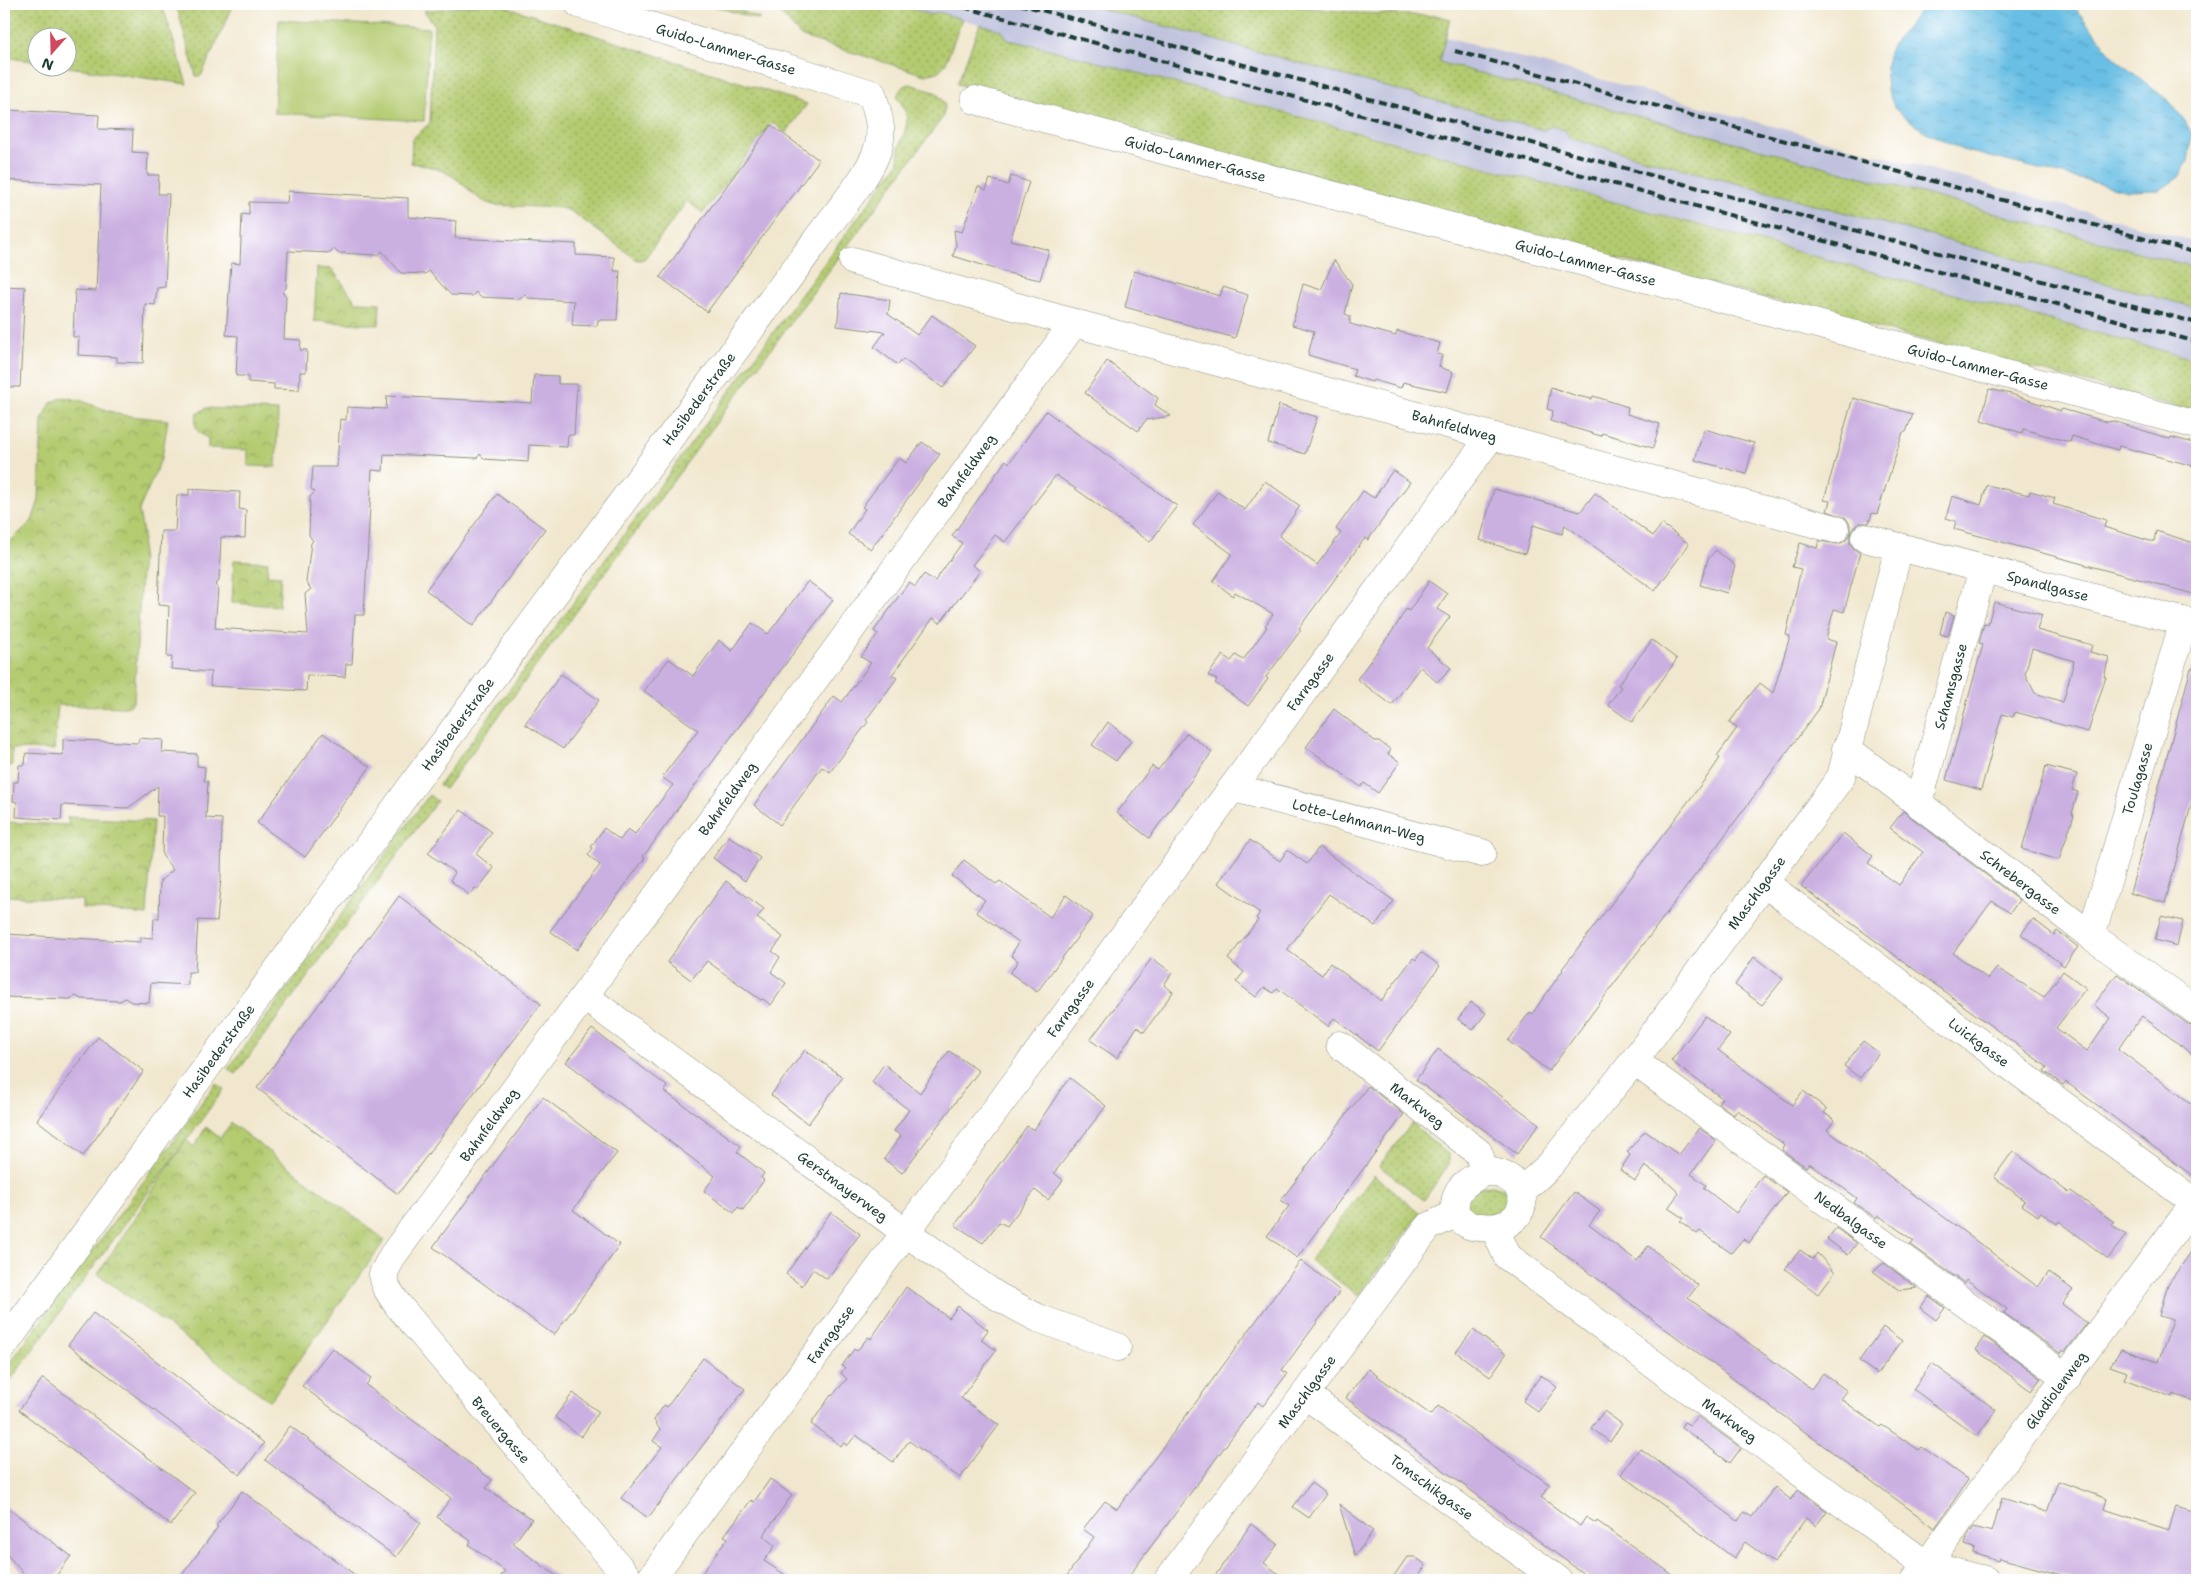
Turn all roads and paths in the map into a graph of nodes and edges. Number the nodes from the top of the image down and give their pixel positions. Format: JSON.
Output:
{"nodes":[{"id":1,"x":579,"y":4,"type":"edge"},
{"id":2,"x":872,"y":94,"type":"joint"},
{"id":3,"x":975,"y":100,"type":"dead end"},
{"id":4,"x":853,"y":261,"type":"dead end"},
{"id":5,"x":1074,"y":323,"type":"junction"},
{"id":6,"x":2197,"y":425,"type":"edge"},
{"id":7,"x":1491,"y":436,"type":"junction"},
{"id":8,"x":1835,"y":530,"type":"dead end"},
{"id":9,"x":1865,"y":538,"type":"dead end"},
{"id":10,"x":1899,"y":547,"type":"junction"},
{"id":11,"x":1983,"y":569,"type":"junction"},
{"id":12,"x":2191,"y":623,"type":"edge"},
{"id":13,"x":1846,"y":748,"type":"junction"},
{"id":14,"x":1234,"y":788,"type":"junction"},
{"id":15,"x":1918,"y":804,"type":"junction"},
{"id":16,"x":1482,"y":854,"type":"dead end"},
{"id":17,"x":1763,"y":882,"type":"junction"},
{"id":18,"x":2092,"y":936,"type":"junction"},
{"id":19,"x":584,"y":996,"type":"junction"},
{"id":20,"x":2197,"y":1011,"type":"edge"},
{"id":21,"x":1340,"y":1046,"type":"dead end"},
{"id":22,"x":1634,"y":1062,"type":"junction"},
{"id":23,"x":1485,"y":1171,"type":"junction"},
{"id":24,"x":1522,"y":1190,"type":"junction"},
{"id":25,"x":2196,"y":1201,"type":"edge"},
{"id":26,"x":1455,"y":1214,"type":"junction"},
{"id":27,"x":1495,"y":1229,"type":"junction"},
{"id":28,"x":905,"y":1232,"type":"junction"},
{"id":29,"x":383,"y":1274,"type":"joint"},
{"id":30,"x":4,"y":1345,"type":"edge"},
{"id":31,"x":1117,"y":1347,"type":"dead end"},
{"id":32,"x":2066,"y":1378,"type":"junction"},
{"id":33,"x":1306,"y":1395,"type":"junction"},
{"id":34,"x":1921,"y":1572,"type":"edge"},
{"id":35,"x":1178,"y":1577,"type":"edge"},
{"id":36,"x":630,"y":1580,"type":"edge"},
{"id":37,"x":650,"y":1580,"type":"edge"},
{"id":38,"x":1558,"y":1580,"type":"edge"},
{"id":39,"x":1985,"y":1580,"type":"edge"}],
"edges":[{"from":1,"to":2,"type":"street","name":"Guido-Lammer-Gasse"},
{"from":2,"to":30,"type":"street","name":"Hasibederstraße"},
{"from":3,"to":6,"type":"street","name":"Guido-Lammer-Gasse"},
{"from":4,"to":5,"type":"street","name":"Bahnfeldweg"},
{"from":5,"to":7,"type":"street","name":"Bahnfeldweg"},
{"from":5,"to":19,"type":"street","name":"Bahnfeldweg"},
{"from":7,"to":8,"type":"street","name":"Bahnfeldweg"},
{"from":7,"to":14,"type":"street","name":"Farngasse"},
{"from":9,"to":10,"type":"street"},
{"from":10,"to":11,"type":"street","name":"Spandlgasse"},
{"from":10,"to":13,"type":"street","name":"Maschlgasse"},
{"from":11,"to":12,"type":"street","name":"Spandlgasse"},
{"from":11,"to":15,"type":"street","name":"Schamsgasse"},
{"from":12,"to":18,"type":"street","name":"Toulagasse"},
{"from":13,"to":15,"type":"street","name":"Schrebergasse"},
{"from":13,"to":17,"type":"street","name":"Maschlgasse"},
{"from":14,"to":16,"type":"street","name":"Lotte-Lehmann-Weg"},
{"from":14,"to":28,"type":"street","name":"Farngasse"},
{"from":15,"to":18,"type":"street","name":"Schrebergasse"},
{"from":17,"to":22,"type":"street","name":"Maschlgasse"},
{"from":17,"to":25,"type":"street","name":"Luickgasse"},
{"from":18,"to":20,"type":"street","name":"Schrebergasse"},
{"from":19,"to":28,"type":"street","name":"Gerstmayerweg"},
{"from":19,"to":29,"type":"street","name":"Bahnfeldweg"},
{"from":21,"to":23,"type":"street","name":"Markweg"},
{"from":22,"to":24,"type":"street","name":"Maschlgasse"},
{"from":22,"to":32,"type":"street","name":"Nedbalgasse"},
{"from":23,"to":24,"type":"street"},
{"from":23,"to":26,"type":"street"},
{"from":24,"to":27,"type":"street"},
{"from":25,"to":32,"type":"street","name":"Gladiolenweg"},
{"from":26,"to":27,"type":"street"},
{"from":26,"to":33,"type":"street","name":"Maschlgasse"},
{"from":27,"to":34,"type":"street","name":"Markweg"},
{"from":28,"to":31,"type":"street","name":"Gerstmayerweg"},
{"from":28,"to":37,"type":"street","name":"Farngasse"},
{"from":29,"to":36,"type":"street","name":"Breuergasse"},
{"from":32,"to":34,"type":"street","name":"Gladiolenweg"},
{"from":33,"to":35,"type":"street","name":"Maschlgasse"},
{"from":33,"to":38,"type":"street","name":"Tomschikgasse"},
{"from":34,"to":39,"type":"street","name":"Markweg"}]}
